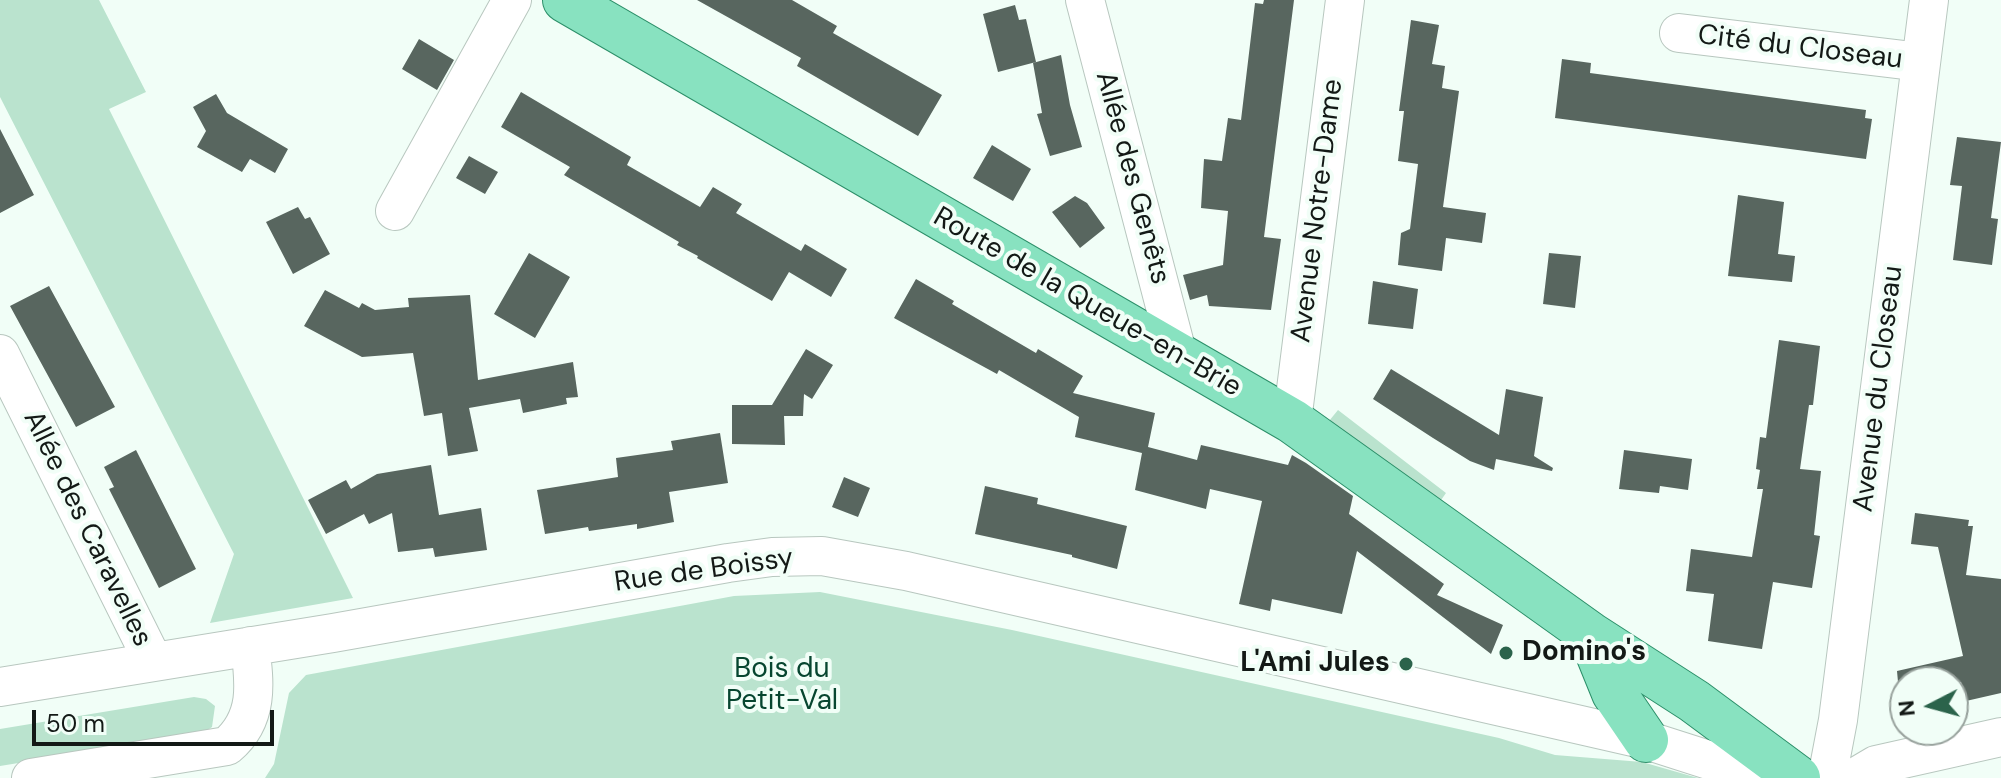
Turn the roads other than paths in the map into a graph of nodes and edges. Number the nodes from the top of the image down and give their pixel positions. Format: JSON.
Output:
{"nodes":[{"id":1,"x":512,"y":0,"type":"edge"},
{"id":2,"x":565,"y":0,"type":"edge"},
{"id":3,"x":1085,"y":0,"type":"edge"},
{"id":4,"x":1345,"y":0,"type":"edge"},
{"id":5,"x":1929,"y":0,"type":"edge"},
{"id":6,"x":1679,"y":33,"type":"dead end"},
{"id":7,"x":1921,"y":62,"type":"junction"},
{"id":8,"x":395,"y":211,"type":"dead end"},
{"id":9,"x":0,"y":354,"type":"edge"},
{"id":10,"x":1178,"y":356,"type":"junction"},
{"id":11,"x":1292,"y":421,"type":"junction"},
{"id":12,"x":1590,"y":634,"type":"junction"},
{"id":13,"x":250,"y":646,"type":"junction"},
{"id":14,"x":153,"y":661,"type":"junction"},
{"id":15,"x":0,"y":687,"type":"edge"},
{"id":16,"x":1614,"y":693,"type":"junction"},
{"id":17,"x":1694,"y":701,"type":"junction"},
{"id":18,"x":1542,"y":717,"type":"junction"},
{"id":19,"x":2001,"y":737,"type":"edge"},
{"id":20,"x":1646,"y":740,"type":"junction"},
{"id":21,"x":31,"y":778,"type":"edge"},
{"id":22,"x":1765,"y":778,"type":"edge"},
{"id":23,"x":1798,"y":778,"type":"edge"},
{"id":24,"x":1827,"y":778,"type":"edge"},
{"id":25,"x":1854,"y":778,"type":"edge"}],
"edges":[{"from":1,"to":8,"type":"street"},
{"from":2,"to":10,"type":"main road","name":"Route de la Queue-en-Brie"},
{"from":3,"to":10,"type":"street","name":"Allée des Genêts"},
{"from":4,"to":11,"type":"street","name":"Avenue Notre-Dame"},
{"from":5,"to":7,"type":"street","name":"Avenue du Closeau"},
{"from":6,"to":7,"type":"street","name":"Cité du Closeau"},
{"from":7,"to":24,"type":"street","name":"Avenue du Closeau"},
{"from":9,"to":14,"type":"street","name":"Allée des Caravelles"},
{"from":10,"to":11,"type":"main road","name":"Route de la Queue-en-Brie"},
{"from":11,"to":12,"type":"main road","name":"Route de la Queue-en-Brie"},
{"from":12,"to":16,"type":"main road"},
{"from":12,"to":17,"type":"main road","name":"Route de la Queue-en-Brie"},
{"from":13,"to":14,"type":"street","name":"Rue de Boissy"},
{"from":13,"to":18,"type":"street","name":"Rue de Boissy"},
{"from":13,"to":21,"type":"street"},
{"from":14,"to":15,"type":"street","name":"Rue de Boissy"},
{"from":16,"to":17,"type":"street"},
{"from":16,"to":18,"type":"street"},
{"from":16,"to":20,"type":"main road"},
{"from":17,"to":23,"type":"main road","name":"Route de la Queue-en-Brie"},
{"from":18,"to":20,"type":"street","name":"Rue de Boissy"},
{"from":19,"to":25,"type":"street"},
{"from":20,"to":22,"type":"street","name":"Rue de Boissy"}]}
